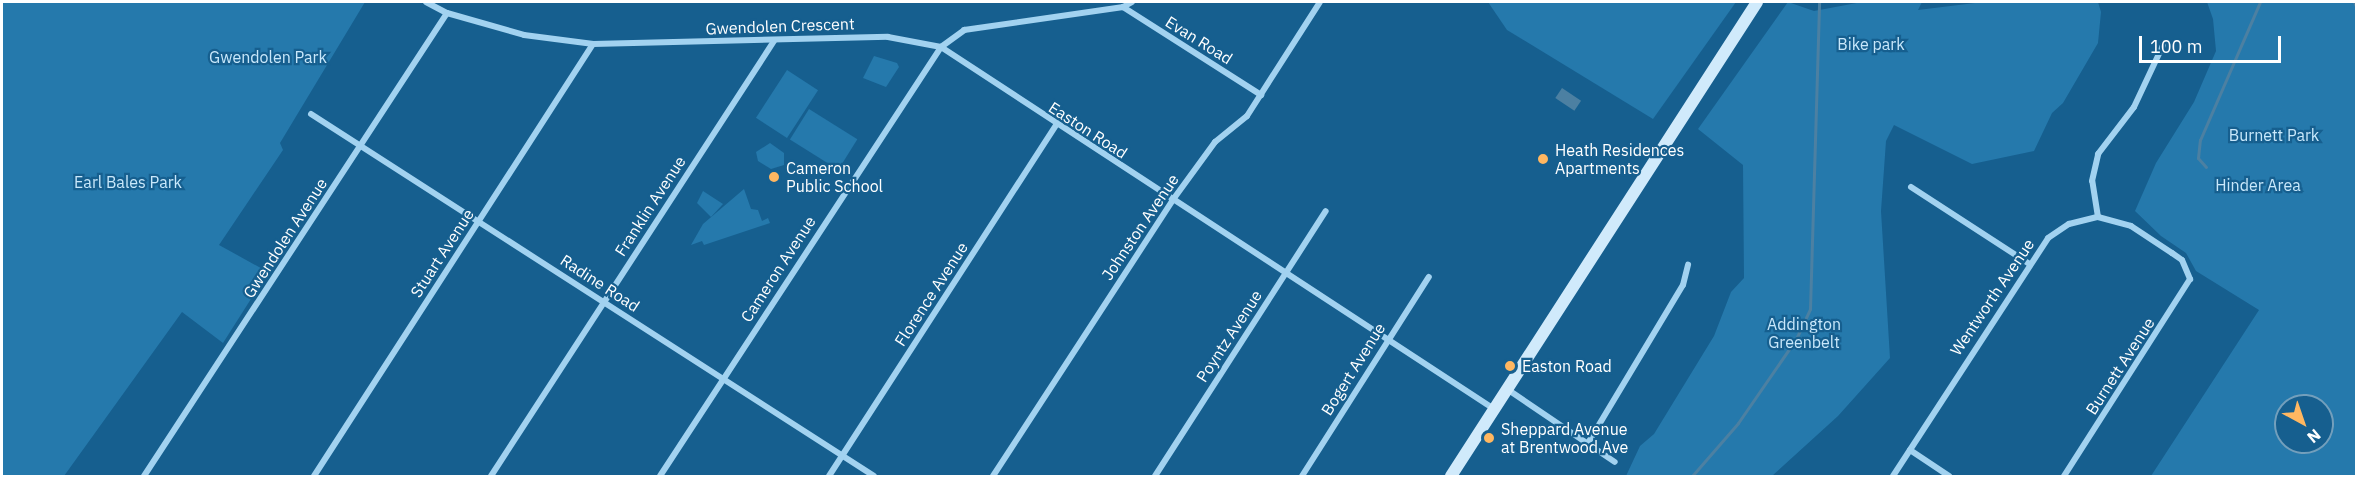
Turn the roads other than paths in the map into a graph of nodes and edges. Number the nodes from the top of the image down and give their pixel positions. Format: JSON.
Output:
{"nodes":[{"id":1,"x":426,"y":2,"type":"edge"},
{"id":2,"x":1132,"y":2,"type":"edge"},
{"id":3,"x":1320,"y":2,"type":"edge"},
{"id":4,"x":1757,"y":2,"type":"edge"},
{"id":5,"x":1123,"y":7,"type":"junction"},
{"id":6,"x":447,"y":14,"type":"junction"},
{"id":7,"x":774,"y":41,"type":"junction"},
{"id":8,"x":592,"y":44,"type":"junction"},
{"id":9,"x":2163,"y":45,"type":"dead end"},
{"id":10,"x":941,"y":47,"type":"junction"},
{"id":11,"x":1261,"y":95,"type":"junction"},
{"id":12,"x":311,"y":114,"type":"dead end"},
{"id":13,"x":1056,"y":125,"type":"junction"},
{"id":14,"x":362,"y":145,"type":"junction"},
{"id":15,"x":1911,"y":187,"type":"dead end"},
{"id":16,"x":1172,"y":201,"type":"junction"},
{"id":17,"x":1326,"y":211,"type":"dead end"},
{"id":18,"x":2098,"y":218,"type":"junction"},
{"id":19,"x":479,"y":221,"type":"junction"},
{"id":20,"x":2028,"y":263,"type":"junction"},
{"id":21,"x":1688,"y":266,"type":"dead end"},
{"id":22,"x":2187,"y":268,"type":"joint"},
{"id":23,"x":1284,"y":275,"type":"junction"},
{"id":24,"x":1429,"y":277,"type":"dead end"},
{"id":25,"x":603,"y":301,"type":"junction"},
{"id":26,"x":1388,"y":339,"type":"junction"},
{"id":27,"x":724,"y":377,"type":"junction"},
{"id":28,"x":1507,"y":389,"type":"junction"},
{"id":29,"x":1494,"y":409,"type":"junction"},
{"id":30,"x":1588,"y":443,"type":"junction"},
{"id":31,"x":1910,"y":450,"type":"junction"},
{"id":32,"x":843,"y":456,"type":"junction"},
{"id":33,"x":1615,"y":462,"type":"dead end"},
{"id":34,"x":144,"y":477,"type":"edge"},
{"id":35,"x":314,"y":477,"type":"edge"},
{"id":36,"x":491,"y":477,"type":"edge"},
{"id":37,"x":660,"y":477,"type":"edge"},
{"id":38,"x":830,"y":477,"type":"edge"},
{"id":39,"x":874,"y":477,"type":"edge"},
{"id":40,"x":993,"y":477,"type":"edge"},
{"id":41,"x":1155,"y":477,"type":"edge"},
{"id":42,"x":1302,"y":477,"type":"edge"},
{"id":43,"x":1451,"y":477,"type":"edge"},
{"id":44,"x":1893,"y":477,"type":"edge"},
{"id":45,"x":1949,"y":477,"type":"edge"},
{"id":46,"x":2064,"y":477,"type":"edge"}],
"edges":[{"from":1,"to":6,"type":"street","name":"Gwendolen Crescent"},
{"from":2,"to":5,"type":"street"},
{"from":3,"to":11,"type":"street","name":"Johnston Avenue"},
{"from":4,"to":28,"type":"main road"},
{"from":5,"to":10,"type":"street"},
{"from":5,"to":11,"type":"street","name":"Evan Road"},
{"from":6,"to":8,"type":"street","name":"Gwendolen Crescent"},
{"from":6,"to":14,"type":"street","name":"Gwendolen Avenue"},
{"from":7,"to":8,"type":"street","name":"Gwendolen Crescent"},
{"from":7,"to":10,"type":"street","name":"Gwendolen Crescent"},
{"from":7,"to":25,"type":"street","name":"Franklin Avenue"},
{"from":8,"to":19,"type":"street","name":"Stuart Avenue"},
{"from":9,"to":18,"type":"street"},
{"from":10,"to":13,"type":"street","name":"Easton Road"},
{"from":10,"to":27,"type":"street","name":"Cameron Avenue"},
{"from":11,"to":16,"type":"street","name":"Johnston Avenue"},
{"from":12,"to":14,"type":"street","name":"Radine Road"},
{"from":13,"to":16,"type":"street","name":"Easton Road"},
{"from":13,"to":32,"type":"street","name":"Florence Avenue"},
{"from":14,"to":19,"type":"street","name":"Radine Road"},
{"from":14,"to":34,"type":"street","name":"Gwendolen Avenue"},
{"from":15,"to":20,"type":"street"},
{"from":16,"to":23,"type":"street","name":"Easton Road"},
{"from":16,"to":40,"type":"street","name":"Johnston Avenue"},
{"from":17,"to":23,"type":"street","name":"Poyntz Avenue"},
{"from":18,"to":20,"type":"street","name":"Wentworth Avenue"},
{"from":18,"to":22,"type":"street","name":"Wentworth Avenue"},
{"from":19,"to":25,"type":"street","name":"Radine Road"},
{"from":19,"to":35,"type":"street","name":"Stuart Avenue"},
{"from":20,"to":31,"type":"street","name":"Wentworth Avenue"},
{"from":21,"to":30,"type":"street"},
{"from":22,"to":46,"type":"street","name":"Burnett Avenue"},
{"from":23,"to":26,"type":"street","name":"Easton Road"},
{"from":23,"to":41,"type":"street","name":"Poyntz Avenue"},
{"from":24,"to":26,"type":"street","name":"Bogert Avenue"},
{"from":25,"to":27,"type":"street","name":"Radine Road"},
{"from":25,"to":36,"type":"street","name":"Franklin Avenue"},
{"from":26,"to":29,"type":"street","name":"Easton Road"},
{"from":26,"to":42,"type":"street","name":"Bogert Avenue"},
{"from":27,"to":32,"type":"street","name":"Radine Road"},
{"from":27,"to":37,"type":"street","name":"Cameron Avenue"},
{"from":28,"to":29,"type":"main road"},
{"from":28,"to":30,"type":"street"},
{"from":29,"to":43,"type":"main road"},
{"from":30,"to":33,"type":"street"},
{"from":31,"to":44,"type":"street","name":"Wentworth Avenue"},
{"from":31,"to":45,"type":"street"},
{"from":32,"to":38,"type":"street","name":"Florence Avenue"},
{"from":32,"to":39,"type":"street","name":"Radine Road"}]}
